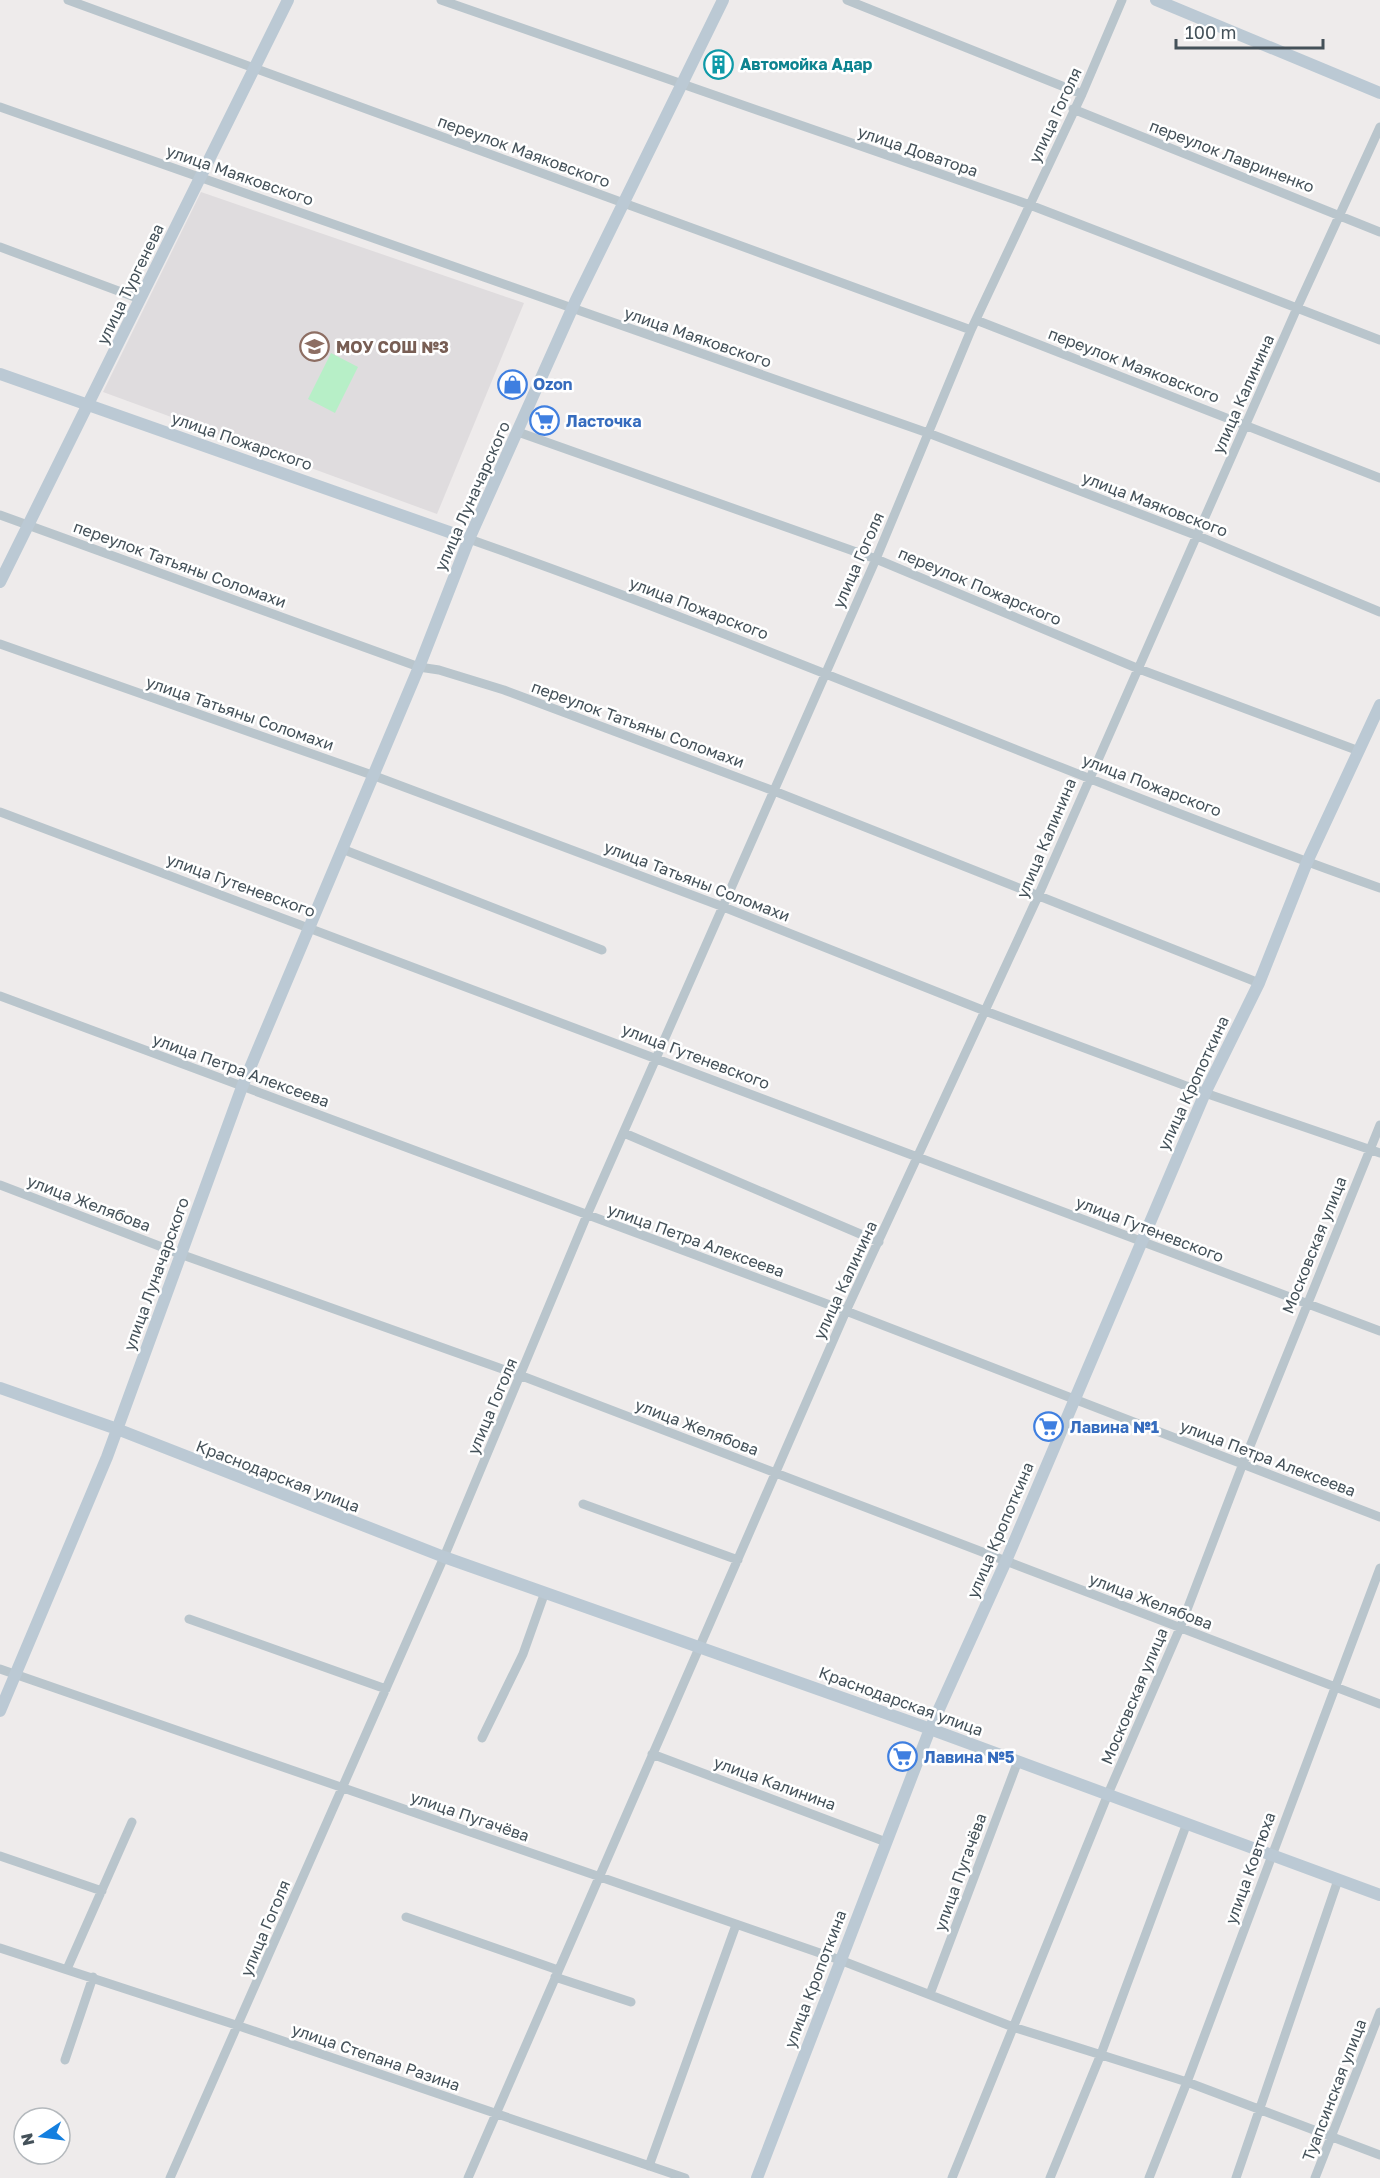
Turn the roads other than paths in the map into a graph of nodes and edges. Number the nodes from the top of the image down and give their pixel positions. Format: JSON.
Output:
{"nodes":[{"id":1,"x":68,"y":0,"type":"edge"},
{"id":2,"x":288,"y":0,"type":"edge"},
{"id":3,"x":441,"y":0,"type":"edge"},
{"id":4,"x":723,"y":0,"type":"edge"},
{"id":5,"x":847,"y":0,"type":"edge"},
{"id":6,"x":1122,"y":0,"type":"edge"},
{"id":7,"x":1156,"y":0,"type":"edge"},
{"id":8,"x":253,"y":68,"type":"junction"},
{"id":9,"x":680,"y":85,"type":"junction"},
{"id":10,"x":1380,"y":93,"type":"edge"},
{"id":11,"x":1082,"y":94,"type":"junction"},
{"id":12,"x":0,"y":107,"type":"edge"},
{"id":13,"x":1073,"y":109,"type":"junction"},
{"id":14,"x":1380,"y":127,"type":"edge"},
{"id":15,"x":201,"y":177,"type":"junction"},
{"id":16,"x":622,"y":203,"type":"junction"},
{"id":17,"x":1030,"y":205,"type":"junction"},
{"id":18,"x":1341,"y":215,"type":"junction"},
{"id":19,"x":1380,"y":232,"type":"edge"},
{"id":20,"x":0,"y":247,"type":"edge"},
{"id":21,"x":140,"y":299,"type":"junction"},
{"id":22,"x":572,"y":308,"type":"junction"},
{"id":23,"x":1297,"y":308,"type":"junction"},
{"id":24,"x":976,"y":320,"type":"junction"},
{"id":25,"x":971,"y":330,"type":"junction"},
{"id":26,"x":1380,"y":340,"type":"edge"},
{"id":27,"x":0,"y":374,"type":"edge"},
{"id":28,"x":88,"y":405,"type":"junction"},
{"id":29,"x":1246,"y":424,"type":"junction"},
{"id":30,"x":519,"y":432,"type":"junction"},
{"id":31,"x":928,"y":433,"type":"junction"},
{"id":32,"x":1380,"y":478,"type":"edge"},
{"id":33,"x":0,"y":515,"type":"edge"},
{"id":34,"x":26,"y":525,"type":"junction"},
{"id":35,"x":1198,"y":536,"type":"junction"},
{"id":36,"x":469,"y":539,"type":"junction"},
{"id":37,"x":876,"y":559,"type":"junction"},
{"id":38,"x":0,"y":582,"type":"edge"},
{"id":39,"x":1380,"y":612,"type":"edge"},
{"id":40,"x":0,"y":644,"type":"edge"},
{"id":41,"x":419,"y":667,"type":"junction"},
{"id":42,"x":1139,"y":669,"type":"junction"},
{"id":43,"x":824,"y":673,"type":"junction"},
{"id":44,"x":1380,"y":705,"type":"edge"},
{"id":45,"x":1359,"y":751,"type":"junction"},
{"id":46,"x":372,"y":775,"type":"junction"},
{"id":47,"x":1088,"y":778,"type":"junction"},
{"id":48,"x":774,"y":791,"type":"junction"},
{"id":49,"x":0,"y":812,"type":"edge"},
{"id":50,"x":342,"y":849,"type":"junction"},
{"id":51,"x":1307,"y":862,"type":"junction"},
{"id":52,"x":1380,"y":888,"type":"edge"},
{"id":53,"x":1039,"y":894,"type":"junction"},
{"id":54,"x":721,"y":906,"type":"junction"},
{"id":55,"x":310,"y":927,"type":"junction"},
{"id":56,"x":602,"y":950,"type":"dead end"},
{"id":57,"x":1259,"y":983,"type":"junction"},
{"id":58,"x":0,"y":996,"type":"edge"},
{"id":59,"x":985,"y":1011,"type":"junction"},
{"id":60,"x":657,"y":1058,"type":"junction"},
{"id":61,"x":242,"y":1087,"type":"junction"},
{"id":62,"x":1205,"y":1093,"type":"junction"},
{"id":63,"x":1380,"y":1125,"type":"edge"},
{"id":64,"x":624,"y":1133,"type":"junction"},
{"id":65,"x":1369,"y":1149,"type":"junction"},
{"id":66,"x":1380,"y":1153,"type":"edge"},
{"id":67,"x":919,"y":1157,"type":"junction"},
{"id":68,"x":0,"y":1185,"type":"edge"},
{"id":69,"x":587,"y":1215,"type":"junction"},
{"id":70,"x":1142,"y":1241,"type":"junction"},
{"id":71,"x":879,"y":1242,"type":"junction"},
{"id":72,"x":180,"y":1254,"type":"junction"},
{"id":73,"x":1306,"y":1304,"type":"junction"},
{"id":74,"x":846,"y":1311,"type":"junction"},
{"id":75,"x":1380,"y":1331,"type":"edge"},
{"id":76,"x":522,"y":1376,"type":"junction"},
{"id":77,"x":0,"y":1388,"type":"edge"},
{"id":78,"x":1073,"y":1400,"type":"junction"},
{"id":79,"x":117,"y":1429,"type":"junction"},
{"id":80,"x":1242,"y":1466,"type":"junction"},
{"id":81,"x":776,"y":1473,"type":"junction"},
{"id":82,"x":583,"y":1504,"type":"dead end"},
{"id":83,"x":1380,"y":1517,"type":"edge"},
{"id":84,"x":444,"y":1557,"type":"junction"},
{"id":85,"x":738,"y":1560,"type":"junction"},
{"id":86,"x":1006,"y":1561,"type":"junction"},
{"id":87,"x":1380,"y":1568,"type":"edge"},
{"id":88,"x":545,"y":1592,"type":"junction"},
{"id":89,"x":189,"y":1619,"type":"dead end"},
{"id":90,"x":1180,"y":1628,"type":"junction"},
{"id":91,"x":699,"y":1646,"type":"junction"},
{"id":92,"x":0,"y":1668,"type":"edge"},
{"id":93,"x":15,"y":1674,"type":"junction"},
{"id":94,"x":1334,"y":1687,"type":"junction"},
{"id":95,"x":386,"y":1689,"type":"junction"},
{"id":96,"x":1380,"y":1704,"type":"edge"},
{"id":97,"x":0,"y":1711,"type":"edge"},
{"id":98,"x":930,"y":1729,"type":"junction"},
{"id":99,"x":482,"y":1738,"type":"dead end"},
{"id":100,"x":652,"y":1754,"type":"junction"},
{"id":101,"x":1018,"y":1761,"type":"junction"},
{"id":102,"x":342,"y":1788,"type":"junction"},
{"id":103,"x":1108,"y":1794,"type":"junction"},
{"id":104,"x":132,"y":1822,"type":"dead end"},
{"id":105,"x":1187,"y":1823,"type":"junction"},
{"id":106,"x":886,"y":1842,"type":"junction"},
{"id":107,"x":1271,"y":1854,"type":"junction"},
{"id":108,"x":0,"y":1856,"type":"edge"},
{"id":109,"x":599,"y":1876,"type":"junction"},
{"id":110,"x":1338,"y":1880,"type":"junction"},
{"id":111,"x":102,"y":1891,"type":"junction"},
{"id":112,"x":1380,"y":1895,"type":"edge"},
{"id":113,"x":406,"y":1917,"type":"dead end"},
{"id":114,"x":736,"y":1925,"type":"junction"},
{"id":115,"x":0,"y":1948,"type":"edge"},
{"id":116,"x":840,"y":1960,"type":"junction"},
{"id":117,"x":67,"y":1970,"type":"junction"},
{"id":118,"x":557,"y":1973,"type":"junction"},
{"id":119,"x":93,"y":1977,"type":"junction"},
{"id":120,"x":930,"y":1994,"type":"junction"},
{"id":121,"x":631,"y":2002,"type":"dead end"},
{"id":122,"x":1380,"y":2012,"type":"edge"},
{"id":123,"x":239,"y":2026,"type":"junction"},
{"id":124,"x":1013,"y":2027,"type":"junction"},
{"id":125,"x":1101,"y":2054,"type":"junction"},
{"id":126,"x":65,"y":2060,"type":"dead end"},
{"id":127,"x":1187,"y":2082,"type":"junction"},
{"id":128,"x":1259,"y":2108,"type":"junction"},
{"id":129,"x":495,"y":2115,"type":"junction"},
{"id":130,"x":1332,"y":2136,"type":"junction"},
{"id":131,"x":1380,"y":2155,"type":"edge"},
{"id":132,"x":648,"y":2166,"type":"junction"},
{"id":133,"x":170,"y":2178,"type":"edge"},
{"id":134,"x":468,"y":2178,"type":"edge"},
{"id":135,"x":685,"y":2178,"type":"edge"},
{"id":136,"x":757,"y":2178,"type":"edge"},
{"id":137,"x":952,"y":2178,"type":"edge"},
{"id":138,"x":1050,"y":2178,"type":"edge"},
{"id":139,"x":1149,"y":2178,"type":"edge"},
{"id":140,"x":1236,"y":2178,"type":"edge"},
{"id":141,"x":1316,"y":2178,"type":"edge"}],
"edges":[{"from":1,"to":8,"type":"street","name":"переулок Маяковского"},
{"from":2,"to":8,"type":"main road","name":"улица Тургенева"},
{"from":3,"to":9,"type":"street","name":"улица Доватора"},
{"from":4,"to":9,"type":"main road","name":"улица Луначарского"},
{"from":5,"to":11,"type":"street"},
{"from":6,"to":11,"type":"street","name":"улица Гоголя"},
{"from":7,"to":10,"type":"main road"},
{"from":8,"to":15,"type":"main road","name":"улица Тургенева"},
{"from":8,"to":16,"type":"street","name":"переулок Маяковского"},
{"from":9,"to":16,"type":"main road","name":"улица Луначарского"},
{"from":9,"to":17,"type":"street","name":"улица Доватора"},
{"from":11,"to":13,"type":"street","name":"улица Гоголя"},
{"from":12,"to":15,"type":"street","name":"улица Маяковского"},
{"from":13,"to":17,"type":"street","name":"улица Гоголя"},
{"from":13,"to":18,"type":"street","name":"переулок Лавриненко"},
{"from":14,"to":18,"type":"street","name":"улица Калинина"},
{"from":15,"to":21,"type":"main road","name":"улица Тургенева"},
{"from":15,"to":22,"type":"street","name":"улица Маяковского"},
{"from":16,"to":22,"type":"main road","name":"улица Луначарского"},
{"from":16,"to":25,"type":"street","name":"переулок Маяковского"},
{"from":17,"to":23,"type":"street","name":"улица Доватора"},
{"from":17,"to":24,"type":"street","name":"улица Гоголя"},
{"from":18,"to":19,"type":"street","name":"переулок Лавриненко"},
{"from":18,"to":23,"type":"street","name":"улица Калинина"},
{"from":20,"to":21,"type":"street"},
{"from":21,"to":28,"type":"main road","name":"улица Тургенева"},
{"from":22,"to":30,"type":"main road","name":"улица Луначарского"},
{"from":22,"to":31,"type":"street","name":"улица Маяковского"},
{"from":23,"to":26,"type":"street","name":"улица Доватора"},
{"from":23,"to":29,"type":"street","name":"улица Калинина"},
{"from":24,"to":25,"type":"street","name":"улица Гоголя"},
{"from":24,"to":29,"type":"street","name":"переулок Маяковского"},
{"from":25,"to":31,"type":"street","name":"улица Гоголя"},
{"from":27,"to":28,"type":"main road","name":"улица Пожарского"},
{"from":28,"to":34,"type":"main road","name":"улица Тургенева"},
{"from":28,"to":36,"type":"main road","name":"улица Пожарского"},
{"from":29,"to":32,"type":"street","name":"переулок Маяковского"},
{"from":29,"to":35,"type":"street","name":"улица Калинина"},
{"from":30,"to":36,"type":"main road","name":"улица Луначарского"},
{"from":30,"to":37,"type":"street","name":"переулок Пожарского"},
{"from":31,"to":35,"type":"street","name":"улица Маяковского"},
{"from":31,"to":37,"type":"street","name":"улица Гоголя"},
{"from":33,"to":34,"type":"street","name":"переулок Татьяны Соломахи"},
{"from":34,"to":38,"type":"main road","name":"улица Тургенева"},
{"from":34,"to":41,"type":"street","name":"переулок Татьяны Соломахи"},
{"from":35,"to":39,"type":"street","name":"улица Маяковского"},
{"from":35,"to":42,"type":"street","name":"улица Калинина"},
{"from":36,"to":41,"type":"main road","name":"улица Луначарского"},
{"from":36,"to":43,"type":"street","name":"улица Пожарского"},
{"from":37,"to":42,"type":"street","name":"переулок Пожарского"},
{"from":37,"to":43,"type":"street","name":"улица Гоголя"},
{"from":40,"to":46,"type":"street","name":"улица Татьяны Соломахи"},
{"from":41,"to":46,"type":"main road","name":"улица Луначарского"},
{"from":41,"to":48,"type":"street","name":"переулок Татьяны Соломахи"},
{"from":42,"to":45,"type":"street","name":"переулок Пожарского"},
{"from":42,"to":47,"type":"street","name":"улица Калинина"},
{"from":43,"to":47,"type":"street","name":"улица Пожарского"},
{"from":43,"to":48,"type":"street","name":"улица Гоголя"},
{"from":44,"to":45,"type":"main road","name":"улица Кропоткина"},
{"from":45,"to":51,"type":"main road","name":"улица Кропоткина"},
{"from":46,"to":50,"type":"main road","name":"улица Луначарского"},
{"from":46,"to":54,"type":"street","name":"улица Татьяны Соломахи"},
{"from":47,"to":51,"type":"street","name":"улица Пожарского"},
{"from":47,"to":53,"type":"street","name":"улица Калинина"},
{"from":48,"to":53,"type":"street","name":"переулок Татьяны Соломахи"},
{"from":48,"to":54,"type":"street","name":"улица Гоголя"},
{"from":49,"to":55,"type":"street","name":"улица Гутеневского"},
{"from":50,"to":55,"type":"main road","name":"улица Луначарского"},
{"from":50,"to":56,"type":"street"},
{"from":51,"to":52,"type":"street","name":"улица Пожарского"},
{"from":51,"to":57,"type":"main road","name":"улица Кропоткина"},
{"from":53,"to":57,"type":"street","name":"переулок Татьяны Соломахи"},
{"from":53,"to":59,"type":"street","name":"улица Калинина"},
{"from":54,"to":59,"type":"street","name":"улица Татьяны Соломахи"},
{"from":54,"to":60,"type":"street","name":"улица Гоголя"},
{"from":55,"to":60,"type":"street","name":"улица Гутеневского"},
{"from":55,"to":61,"type":"main road","name":"улица Луначарского"},
{"from":57,"to":62,"type":"main road","name":"улица Кропоткина"},
{"from":58,"to":61,"type":"street","name":"улица Петра Алексеева"},
{"from":59,"to":62,"type":"street","name":"улица Татьяны Соломахи"},
{"from":59,"to":67,"type":"street","name":"улица Калинина"},
{"from":60,"to":64,"type":"street","name":"улица Гоголя"},
{"from":60,"to":67,"type":"street","name":"улица Гутеневского"},
{"from":61,"to":69,"type":"street","name":"улица Петра Алексеева"},
{"from":61,"to":72,"type":"main road","name":"улица Луначарского"},
{"from":62,"to":65,"type":"street","name":"улица Татьяны Соломахи"},
{"from":62,"to":70,"type":"main road","name":"улица Кропоткина"},
{"from":63,"to":65,"type":"street","name":"Московская улица"},
{"from":64,"to":69,"type":"street","name":"улица Гоголя"},
{"from":64,"to":71,"type":"street"},
{"from":65,"to":66,"type":"street","name":"улица Татьяны Соломахи"},
{"from":65,"to":73,"type":"street","name":"Московская улица"},
{"from":67,"to":70,"type":"street","name":"улица Гутеневского"},
{"from":67,"to":71,"type":"street","name":"улица Калинина"},
{"from":68,"to":72,"type":"street","name":"улица Желябова"},
{"from":69,"to":74,"type":"street","name":"улица Петра Алексеева"},
{"from":69,"to":76,"type":"street","name":"улица Гоголя"},
{"from":70,"to":73,"type":"street","name":"улица Гутеневского"},
{"from":70,"to":78,"type":"main road","name":"улица Кропоткина"},
{"from":71,"to":74,"type":"street","name":"улица Калинина"},
{"from":72,"to":76,"type":"street","name":"улица Желябова"},
{"from":72,"to":79,"type":"main road","name":"улица Луначарского"},
{"from":73,"to":75,"type":"street","name":"улица Гутеневского"},
{"from":73,"to":80,"type":"street","name":"Московская улица"},
{"from":74,"to":78,"type":"street","name":"улица Петра Алексеева"},
{"from":74,"to":81,"type":"street","name":"улица Калинина"},
{"from":76,"to":81,"type":"street","name":"улица Желябова"},
{"from":76,"to":84,"type":"street","name":"улица Гоголя"},
{"from":77,"to":79,"type":"main road","name":"Краснодарская улица"},
{"from":78,"to":80,"type":"street","name":"улица Петра Алексеева"},
{"from":78,"to":86,"type":"main road","name":"улица Кропоткина"},
{"from":79,"to":84,"type":"main road","name":"Краснодарская улица"},
{"from":79,"to":93,"type":"main road","name":"улица Луначарского"},
{"from":80,"to":83,"type":"street","name":"улица Петра Алексеева"},
{"from":80,"to":90,"type":"street","name":"Московская улица"},
{"from":81,"to":85,"type":"street","name":"улица Калинина"},
{"from":81,"to":86,"type":"street","name":"улица Желябова"},
{"from":82,"to":85,"type":"street"},
{"from":84,"to":88,"type":"main road","name":"Краснодарская улица"},
{"from":84,"to":95,"type":"street","name":"улица Гоголя"},
{"from":85,"to":91,"type":"street","name":"улица Калинина"},
{"from":86,"to":90,"type":"street","name":"улица Желябова"},
{"from":86,"to":98,"type":"main road","name":"улица Кропоткина"},
{"from":87,"to":94,"type":"street","name":"улица Ковтюха"},
{"from":88,"to":91,"type":"main road","name":"Краснодарская улица"},
{"from":88,"to":99,"type":"street"},
{"from":89,"to":95,"type":"street"},
{"from":90,"to":94,"type":"street","name":"улица Желябова"},
{"from":90,"to":103,"type":"street","name":"Московская улица"},
{"from":91,"to":98,"type":"main road","name":"Краснодарская улица"},
{"from":91,"to":100,"type":"street","name":"улица Калинина"},
{"from":92,"to":93,"type":"street","name":"улица Пугачёва"},
{"from":93,"to":97,"type":"main road","name":"улица Луначарского"},
{"from":93,"to":102,"type":"street","name":"улица Пугачёва"},
{"from":94,"to":96,"type":"street","name":"улица Желябова"},
{"from":94,"to":107,"type":"street","name":"улица Ковтюха"},
{"from":95,"to":102,"type":"street","name":"улица Гоголя"},
{"from":98,"to":101,"type":"main road","name":"Краснодарская улица"},
{"from":98,"to":106,"type":"main road","name":"улица Кропоткина"},
{"from":100,"to":106,"type":"street","name":"улица Калинина"},
{"from":100,"to":109,"type":"street","name":"улица Калинина"},
{"from":101,"to":103,"type":"main road","name":"Краснодарская улица"},
{"from":101,"to":120,"type":"street","name":"улица Пугачёва"},
{"from":102,"to":109,"type":"street","name":"улица Пугачёва"},
{"from":102,"to":123,"type":"street","name":"улица Гоголя"},
{"from":103,"to":105,"type":"main road","name":"Краснодарская улица"},
{"from":103,"to":124,"type":"street","name":"Московская улица"},
{"from":104,"to":111,"type":"street"},
{"from":105,"to":107,"type":"main road","name":"Краснодарская улица"},
{"from":105,"to":125,"type":"street"},
{"from":106,"to":116,"type":"main road","name":"улица Кропоткина"},
{"from":107,"to":110,"type":"main road","name":"Краснодарская улица"},
{"from":107,"to":127,"type":"street","name":"улица Ковтюха"},
{"from":108,"to":111,"type":"street"},
{"from":109,"to":114,"type":"street","name":"улица Пугачёва"},
{"from":109,"to":118,"type":"street","name":"улица Калинина"},
{"from":110,"to":112,"type":"main road","name":"Краснодарская улица"},
{"from":110,"to":128,"type":"street"},
{"from":111,"to":117,"type":"street"},
{"from":113,"to":118,"type":"street"},
{"from":114,"to":116,"type":"street","name":"улица Пугачёва"},
{"from":114,"to":132,"type":"street"},
{"from":115,"to":117,"type":"street","name":"улица Степана Разина"},
{"from":116,"to":120,"type":"street","name":"улица Пугачёва"},
{"from":116,"to":136,"type":"main road","name":"улица Кропоткина"},
{"from":117,"to":119,"type":"street","name":"улица Степана Разина"},
{"from":118,"to":121,"type":"street"},
{"from":118,"to":129,"type":"street","name":"улица Калинина"},
{"from":119,"to":123,"type":"street","name":"улица Степана Разина"},
{"from":119,"to":126,"type":"street"},
{"from":120,"to":124,"type":"street","name":"улица Пугачёва"},
{"from":122,"to":130,"type":"street","name":"Туапсинская улица"},
{"from":123,"to":129,"type":"street","name":"улица Степана Разина"},
{"from":123,"to":133,"type":"street","name":"улица Гоголя"},
{"from":124,"to":125,"type":"street","name":"улица Пугачёва"},
{"from":124,"to":137,"type":"street","name":"Московская улица"},
{"from":125,"to":127,"type":"street","name":"улица Пугачёва"},
{"from":125,"to":138,"type":"street"},
{"from":127,"to":128,"type":"street","name":"улица Пугачёва"},
{"from":127,"to":139,"type":"street","name":"улица Ковтюха"},
{"from":128,"to":130,"type":"street","name":"улица Пугачёва"},
{"from":128,"to":140,"type":"street"},
{"from":129,"to":132,"type":"street","name":"улица Степана Разина"},
{"from":129,"to":134,"type":"street","name":"улица Калинина"},
{"from":130,"to":131,"type":"street","name":"улица Пугачёва"},
{"from":130,"to":141,"type":"street","name":"Туапсинская улица"},
{"from":132,"to":135,"type":"street","name":"улица Степана Разина"}]}
